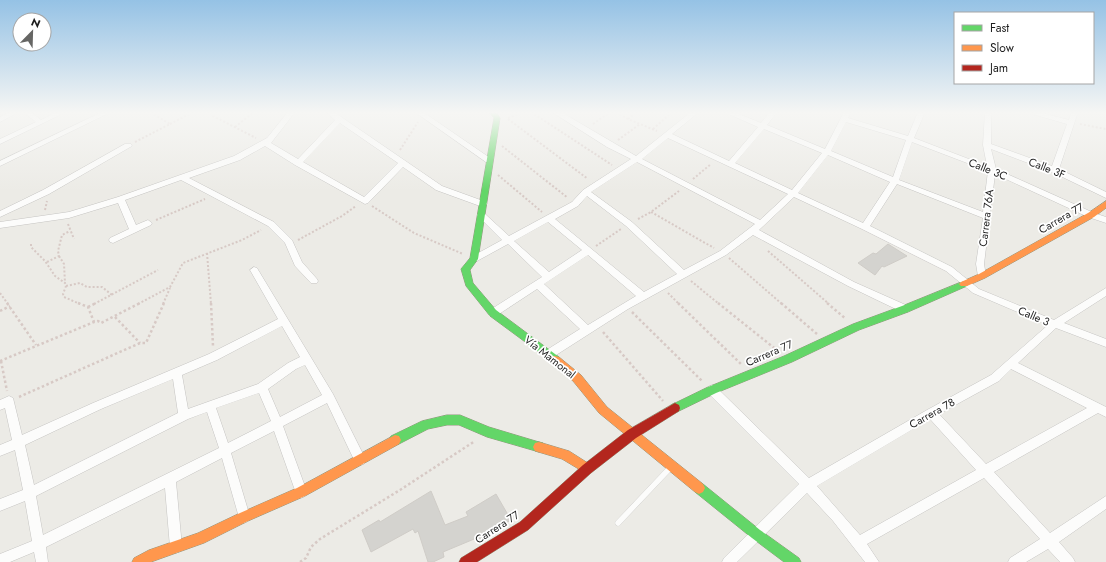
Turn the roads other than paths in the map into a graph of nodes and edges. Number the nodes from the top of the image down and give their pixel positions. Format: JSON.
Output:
{"nodes":[{"id":1,"x":54,"y":138,"type":"edge"},
{"id":2,"x":272,"y":138,"type":"edge"},
{"id":3,"x":317,"y":138,"type":"edge"},
{"id":4,"x":366,"y":138,"type":"edge"},
{"id":5,"x":454,"y":138,"type":"edge"},
{"id":6,"x":492,"y":138,"type":"edge"},
{"id":7,"x":598,"y":138,"type":"edge"},
{"id":8,"x":664,"y":138,"type":"edge"},
{"id":9,"x":675,"y":138,"type":"edge"},
{"id":10,"x":753,"y":138,"type":"edge"},
{"id":11,"x":793,"y":138,"type":"edge"},
{"id":12,"x":834,"y":138,"type":"edge"},
{"id":13,"x":987,"y":138,"type":"edge"},
{"id":14,"x":1066,"y":138,"type":"edge"},
{"id":15,"x":910,"y":139,"type":"joint"},
{"id":16,"x":266,"y":143,"type":"junction"},
{"id":17,"x":987,"y":145,"type":"junction"},
{"id":18,"x":128,"y":146,"type":"road end"},
{"id":19,"x":827,"y":152,"type":"junction"},
{"id":20,"x":637,"y":159,"type":"junction"},
{"id":21,"x":298,"y":163,"type":"junction"},
{"id":22,"x":402,"y":163,"type":"junction"},
{"id":23,"x":489,"y":163,"type":"junction"},
{"id":24,"x":0,"y":164,"type":"edge"},
{"id":25,"x":730,"y":165,"type":"junction"},
{"id":26,"x":992,"y":170,"type":"junction"},
{"id":27,"x":1055,"y":170,"type":"junction"},
{"id":28,"x":183,"y":178,"type":"junction"},
{"id":29,"x":895,"y":181,"type":"junction"},
{"id":30,"x":586,"y":192,"type":"junction"},
{"id":31,"x":793,"y":194,"type":"junction"},
{"id":32,"x":1106,"y":195,"type":"edge"},
{"id":33,"x":121,"y":199,"type":"junction"},
{"id":34,"x":483,"y":204,"type":"junction"},
{"id":35,"x":1106,"y":204,"type":"edge"},
{"id":36,"x":0,"y":214,"type":"edge"},
{"id":37,"x":481,"y":215,"type":"junction"},
{"id":38,"x":1091,"y":215,"type":"junction"},
{"id":39,"x":987,"y":217,"type":"junction"},
{"id":40,"x":550,"y":219,"type":"junction"},
{"id":41,"x":1106,"y":220,"type":"edge"},
{"id":42,"x":148,"y":223,"type":"road end"},
{"id":43,"x":761,"y":224,"type":"junction"},
{"id":44,"x":0,"y":225,"type":"edge"},
{"id":45,"x":865,"y":227,"type":"junction"},
{"id":46,"x":133,"y":229,"type":"junction"},
{"id":47,"x":753,"y":231,"type":"junction"},
{"id":48,"x":113,"y":240,"type":"dead end"},
{"id":49,"x":509,"y":240,"type":"junction"},
{"id":50,"x":588,"y":251,"type":"junction"},
{"id":51,"x":474,"y":259,"type":"junction"},
{"id":52,"x":254,"y":270,"type":"dead end"},
{"id":53,"x":684,"y":275,"type":"junction"},
{"id":54,"x":547,"y":276,"type":"junction"},
{"id":55,"x":982,"y":276,"type":"junction"},
{"id":56,"x":314,"y":281,"type":"dead end"},
{"id":57,"x":537,"y":283,"type":"junction"},
{"id":58,"x":965,"y":284,"type":"junction"},
{"id":59,"x":1106,"y":291,"type":"edge"},
{"id":60,"x":643,"y":296,"type":"junction"},
{"id":61,"x":905,"y":309,"type":"junction"},
{"id":62,"x":493,"y":313,"type":"junction"},
{"id":63,"x":284,"y":320,"type":"junction"},
{"id":64,"x":1055,"y":324,"type":"junction"},
{"id":65,"x":586,"y":329,"type":"junction"},
{"id":66,"x":1106,"y":343,"type":"edge"},
{"id":67,"x":549,"y":354,"type":"junction"},
{"id":68,"x":307,"y":359,"type":"junction"},
{"id":69,"x":1010,"y":364,"type":"junction"},
{"id":70,"x":177,"y":373,"type":"junction"},
{"id":71,"x":262,"y":387,"type":"junction"},
{"id":72,"x":712,"y":390,"type":"junction"},
{"id":73,"x":329,"y":397,"type":"junction"},
{"id":74,"x":5,"y":403,"type":"edge"},
{"id":75,"x":210,"y":405,"type":"junction"},
{"id":76,"x":1102,"y":410,"type":"edge"},
{"id":77,"x":931,"y":413,"type":"junction"},
{"id":78,"x":184,"y":415,"type":"junction"},
{"id":79,"x":277,"y":424,"type":"junction"},
{"id":80,"x":632,"y":434,"type":"junction"},
{"id":81,"x":19,"y":443,"type":"junction"},
{"id":82,"x":225,"y":450,"type":"junction"},
{"id":83,"x":0,"y":451,"type":"edge"},
{"id":84,"x":360,"y":460,"type":"junction"},
{"id":85,"x":672,"y":466,"type":"junction"},
{"id":86,"x":587,"y":469,"type":"junction"},
{"id":87,"x":986,"y":472,"type":"junction"},
{"id":88,"x":170,"y":479,"type":"junction"},
{"id":89,"x":807,"y":485,"type":"junction"},
{"id":90,"x":301,"y":492,"type":"junction"},
{"id":91,"x":30,"y":493,"type":"junction"},
{"id":92,"x":1106,"y":502,"type":"edge"},
{"id":93,"x":0,"y":505,"type":"edge"},
{"id":94,"x":244,"y":517,"type":"junction"},
{"id":95,"x":618,"y":523,"type":"dead end"},
{"id":96,"x":756,"y":534,"type":"junction"},
{"id":97,"x":1049,"y":541,"type":"junction"},
{"id":98,"x":859,"y":542,"type":"junction"},
{"id":99,"x":39,"y":544,"type":"junction"},
{"id":100,"x":176,"y":547,"type":"junction"},
{"id":101,"x":0,"y":560,"type":"edge"},
{"id":102,"x":42,"y":562,"type":"edge"},
{"id":103,"x":138,"y":562,"type":"edge"},
{"id":104,"x":465,"y":562,"type":"edge"},
{"id":105,"x":728,"y":562,"type":"edge"},
{"id":106,"x":795,"y":562,"type":"edge"},
{"id":107,"x":873,"y":562,"type":"edge"},
{"id":108,"x":1014,"y":562,"type":"edge"},
{"id":109,"x":1069,"y":562,"type":"edge"}],
"edges":[{"from":1,"to":24,"type":"street"},
{"from":2,"to":16,"type":"street"},
{"from":3,"to":21,"type":"street"},
{"from":4,"to":22,"type":"street"},
{"from":5,"to":23,"type":"street"},
{"from":6,"to":23,"type":"street","name":"Vía Mamonal"},
{"from":7,"to":20,"type":"street"},
{"from":8,"to":20,"type":"street"},
{"from":9,"to":25,"type":"street","name":"Calle 3"},
{"from":10,"to":25,"type":"street"},
{"from":11,"to":19,"type":"street"},
{"from":12,"to":19,"type":"street"},
{"from":13,"to":17,"type":"street","name":"Carrera 76A"},
{"from":14,"to":27,"type":"street"},
{"from":15,"to":26,"type":"street","name":"Calle 3C"},
{"from":15,"to":29,"type":"street"},
{"from":16,"to":21,"type":"street"},
{"from":16,"to":28,"type":"street"},
{"from":17,"to":26,"type":"street","name":"Carrera 76A"},
{"from":17,"to":27,"type":"street","name":"Calle 3F"},
{"from":18,"to":36,"type":"street"},
{"from":19,"to":29,"type":"street"},
{"from":19,"to":31,"type":"street"},
{"from":20,"to":30,"type":"street"},
{"from":20,"to":43,"type":"street"},
{"from":21,"to":22,"type":"street"},
{"from":22,"to":34,"type":"street"},
{"from":23,"to":34,"type":"street","name":"Vía Mamonal"},
{"from":25,"to":31,"type":"street","name":"Calle 3"},
{"from":26,"to":38,"type":"street","name":"Calle 3C"},
{"from":26,"to":39,"type":"street","name":"Carrera 76A"},
{"from":27,"to":32,"type":"street","name":"Calle 3F"},
{"from":28,"to":33,"type":"street"},
{"from":28,"to":56,"type":"street"},
{"from":29,"to":39,"type":"street"},
{"from":29,"to":45,"type":"street"},
{"from":30,"to":40,"type":"street"},
{"from":30,"to":53,"type":"street"},
{"from":31,"to":43,"type":"street"},
{"from":31,"to":45,"type":"street","name":"Calle 3"},
{"from":33,"to":44,"type":"street"},
{"from":33,"to":46,"type":"street"},
{"from":34,"to":37,"type":"street","name":"Vía Mamonal"},
{"from":35,"to":38,"type":"street","name":"Carrera 77"},
{"from":37,"to":49,"type":"street"},
{"from":37,"to":51,"type":"street","name":"Vía Mamonal"},
{"from":38,"to":41,"type":"street","name":"Calle 3C"},
{"from":38,"to":55,"type":"street","name":"Carrera 77"},
{"from":39,"to":55,"type":"street","name":"Carrera 76A"},
{"from":40,"to":49,"type":"street"},
{"from":40,"to":50,"type":"street"},
{"from":42,"to":46,"type":"street"},
{"from":43,"to":47,"type":"street"},
{"from":45,"to":58,"type":"street","name":"Calle 3"},
{"from":46,"to":48,"type":"street"},
{"from":47,"to":53,"type":"street"},
{"from":47,"to":61,"type":"street"},
{"from":49,"to":51,"type":"street"},
{"from":49,"to":54,"type":"street"},
{"from":50,"to":54,"type":"street"},
{"from":50,"to":60,"type":"street"},
{"from":51,"to":62,"type":"street","name":"Vía Mamonal"},
{"from":52,"to":63,"type":"street"},
{"from":53,"to":60,"type":"street"},
{"from":54,"to":57,"type":"street"},
{"from":55,"to":58,"type":"street","name":"Carrera 77"},
{"from":57,"to":62,"type":"street"},
{"from":57,"to":65,"type":"street"},
{"from":58,"to":61,"type":"street","name":"Carrera 77"},
{"from":58,"to":64,"type":"street","name":"Calle 3"},
{"from":59,"to":64,"type":"street","name":"Carrera 78"},
{"from":60,"to":65,"type":"street"},
{"from":61,"to":72,"type":"street","name":"Carrera 77"},
{"from":62,"to":67,"type":"street","name":"Vía Mamonal"},
{"from":63,"to":68,"type":"street"},
{"from":63,"to":70,"type":"street"},
{"from":64,"to":66,"type":"street","name":"Calle 3"},
{"from":64,"to":69,"type":"street","name":"Carrera 78"},
{"from":65,"to":67,"type":"street"},
{"from":67,"to":80,"type":"street","name":"Vía Mamonal"},
{"from":68,"to":71,"type":"street"},
{"from":68,"to":73,"type":"street"},
{"from":69,"to":76,"type":"street"},
{"from":69,"to":77,"type":"street","name":"Carrera 78"},
{"from":70,"to":78,"type":"street"},
{"from":70,"to":81,"type":"street"},
{"from":71,"to":75,"type":"street"},
{"from":71,"to":79,"type":"street"},
{"from":72,"to":80,"type":"street","name":"Carrera 77"},
{"from":72,"to":89,"type":"street"},
{"from":73,"to":79,"type":"street"},
{"from":73,"to":84,"type":"street"},
{"from":74,"to":81,"type":"street"},
{"from":75,"to":78,"type":"street"},
{"from":75,"to":82,"type":"street"},
{"from":76,"to":87,"type":"street"},
{"from":77,"to":87,"type":"street"},
{"from":77,"to":89,"type":"street","name":"Carrera 78"},
{"from":78,"to":91,"type":"street"},
{"from":79,"to":82,"type":"street"},
{"from":79,"to":90,"type":"street"},
{"from":80,"to":85,"type":"street","name":"Vía Mamonal"},
{"from":80,"to":86,"type":"street","name":"Carrera 77"},
{"from":81,"to":83,"type":"street"},
{"from":81,"to":91,"type":"street"},
{"from":82,"to":88,"type":"street"},
{"from":82,"to":94,"type":"street"},
{"from":84,"to":86,"type":"street"},
{"from":84,"to":90,"type":"street"},
{"from":85,"to":95,"type":"lane"},
{"from":85,"to":96,"type":"street","name":"Vía Mamonal"},
{"from":86,"to":104,"type":"street","name":"Carrera 77"},
{"from":87,"to":97,"type":"street"},
{"from":87,"to":98,"type":"street"},
{"from":88,"to":99,"type":"street"},
{"from":88,"to":100,"type":"street"},
{"from":89,"to":96,"type":"street","name":"Carrera 78"},
{"from":89,"to":98,"type":"street"},
{"from":90,"to":94,"type":"street"},
{"from":91,"to":93,"type":"street"},
{"from":91,"to":99,"type":"street"},
{"from":92,"to":97,"type":"street"},
{"from":94,"to":100,"type":"street"},
{"from":96,"to":105,"type":"street"},
{"from":96,"to":106,"type":"street","name":"Vía Mamonal"},
{"from":97,"to":108,"type":"street"},
{"from":97,"to":109,"type":"street"},
{"from":98,"to":107,"type":"street"},
{"from":99,"to":101,"type":"street"},
{"from":99,"to":102,"type":"street"},
{"from":100,"to":103,"type":"street"}]}
